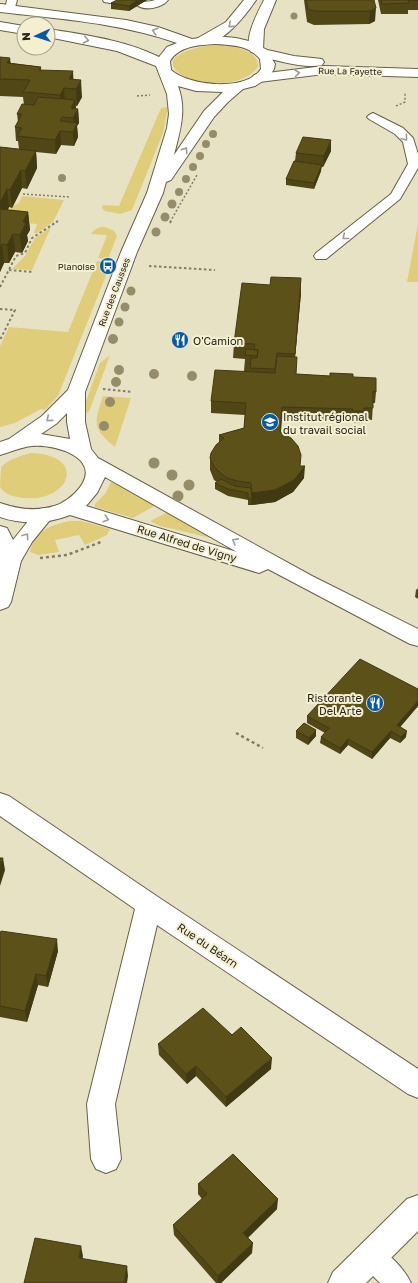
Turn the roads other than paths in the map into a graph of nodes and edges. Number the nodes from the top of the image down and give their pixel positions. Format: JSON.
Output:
{"nodes":[{"id":1,"x":108,"y":0,"type":"edge"},
{"id":2,"x":163,"y":0,"type":"edge"},
{"id":3,"x":250,"y":0,"type":"edge"},
{"id":4,"x":270,"y":0,"type":"edge"},
{"id":5,"x":124,"y":2,"type":"edge"},
{"id":6,"x":141,"y":4,"type":"dead end"},
{"id":7,"x":6,"y":6,"type":"edge"},
{"id":8,"x":0,"y":26,"type":"edge"},
{"id":9,"x":16,"y":29,"type":"edge"},
{"id":10,"x":56,"y":35,"type":"edge"},
{"id":11,"x":198,"y":42,"type":"junction"},
{"id":12,"x":259,"y":51,"type":"junction"},
{"id":13,"x":165,"y":69,"type":"junction"},
{"id":14,"x":414,"y":71,"type":"edge"},
{"id":15,"x":259,"y":78,"type":"junction"},
{"id":16,"x":240,"y":85,"type":"junction"},
{"id":17,"x":373,"y":117,"type":"road end"},
{"id":18,"x":155,"y":193,"type":"junction"},
{"id":19,"x":321,"y":256,"type":"dead end"},
{"id":20,"x":76,"y":392,"type":"junction"},
{"id":21,"x":6,"y":446,"type":"edge"},
{"id":22,"x":87,"y":457,"type":"junction"},
{"id":23,"x":69,"y":508,"type":"junction"},
{"id":24,"x":0,"y":510,"type":"edge"},
{"id":25,"x":44,"y":515,"type":"junction"},
{"id":26,"x":0,"y":533,"type":"edge"},
{"id":27,"x":11,"y":560,"type":"junction"},
{"id":28,"x":305,"y":581,"type":"junction"},
{"id":29,"x":0,"y":602,"type":"edge"},
{"id":30,"x":418,"y":638,"type":"edge"},
{"id":31,"x":0,"y":803,"type":"edge"},
{"id":32,"x":149,"y":905,"type":"junction"},
{"id":33,"x":418,"y":1085,"type":"edge"},
{"id":34,"x":106,"y":1159,"type":"dead end"},
{"id":35,"x":418,"y":1210,"type":"edge"},
{"id":36,"x":372,"y":1257,"type":"junction"},
{"id":37,"x":344,"y":1283,"type":"edge"},
{"id":38,"x":398,"y":1283,"type":"edge"}],
"edges":[{"from":1,"to":5,"type":"lane"},
{"from":2,"to":6,"type":"lane"},
{"from":3,"to":11,"type":"street","one_way":true},
{"from":4,"to":12,"type":"street"},
{"from":11,"to":7,"type":"street","one_way":true},
{"from":8,"to":9,"type":"street"},
{"from":10,"to":13,"type":"street","one_way":true},
{"from":11,"to":12,"type":"street","name":"Rue La Fayette"},
{"from":11,"to":13,"type":"street"},
{"from":12,"to":14,"type":"street","name":"Rue La Fayette"},
{"from":12,"to":15,"type":"street"},
{"from":13,"to":16,"type":"street"},
{"from":13,"to":18,"type":"street","name":"Rue des Causses"},
{"from":15,"to":14,"type":"street","name":"Rue La Fayette","one_way":true},
{"from":15,"to":16,"type":"street","name":"Rue La Fayette"},
{"from":18,"to":16,"type":"street","name":"Rue des Causses","one_way":true},
{"from":17,"to":19,"type":"lane","one_way":true},
{"from":18,"to":20,"type":"street","name":"Rue des Causses"},
{"from":20,"to":21,"type":"street","name":"Rue des Causses","one_way":true},
{"from":20,"to":22,"type":"street","name":"Rue des Causses"},
{"from":21,"to":22,"type":"street","name":"Rue Alfred de Vigny"},
{"from":22,"to":23,"type":"street","name":"Rue des Causses"},
{"from":28,"to":22,"type":"street","name":"Rue Alfred de Vigny","one_way":true},
{"from":23,"to":25,"type":"street"},
{"from":23,"to":28,"type":"street","name":"Rue Alfred de Vigny","one_way":true},
{"from":24,"to":25,"type":"street"},
{"from":27,"to":25,"type":"street","one_way":true},
{"from":26,"to":27,"type":"street"},
{"from":27,"to":29,"type":"street"},
{"from":28,"to":30,"type":"street","name":"Rue Alfred de Vigny"},
{"from":31,"to":32,"type":"street","name":"Rue du Béarn"},
{"from":32,"to":33,"type":"street","name":"Rue du Béarn"},
{"from":32,"to":34,"type":"street"},
{"from":35,"to":36,"type":"street"},
{"from":36,"to":37,"type":"street"},
{"from":36,"to":38,"type":"lane"}]}
